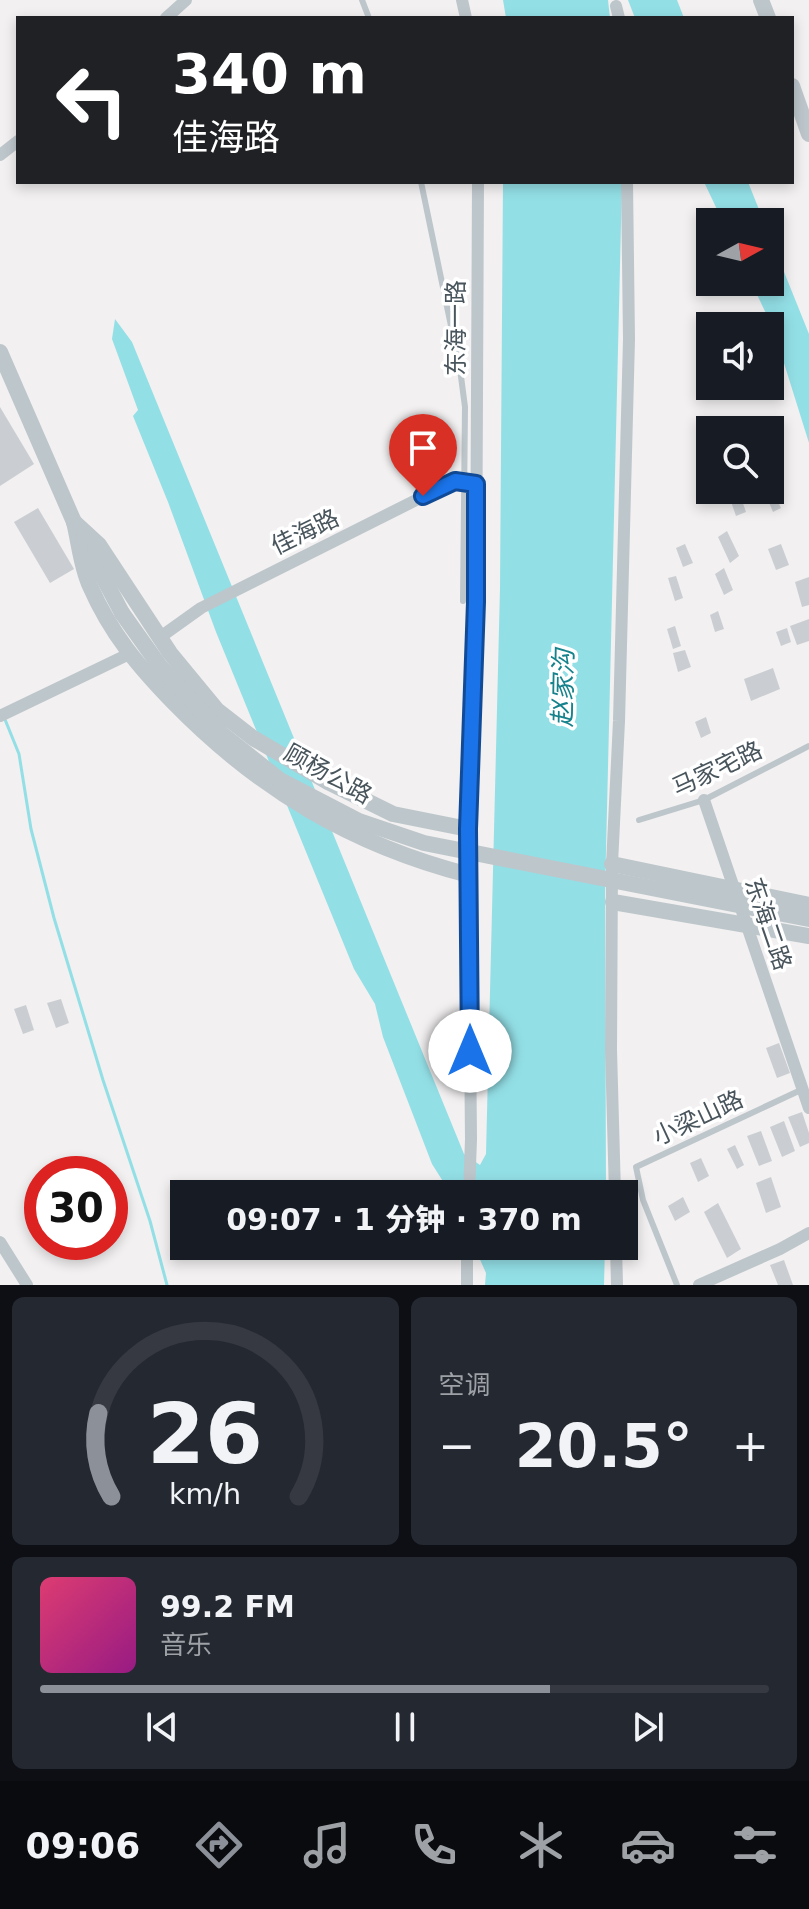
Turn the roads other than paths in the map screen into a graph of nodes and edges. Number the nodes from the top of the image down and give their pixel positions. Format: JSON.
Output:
{"nodes":[{"id":1,"x":186,"y":0,"type":"edge"},
{"id":2,"x":168,"y":16,"type":"edge"},
{"id":3,"x":794,"y":92,"type":"edge"},
{"id":4,"x":809,"y":134,"type":"edge"},
{"id":5,"x":16,"y":143,"type":"edge"},
{"id":6,"x":0,"y":155,"type":"edge"},
{"id":7,"x":421,"y":184,"type":"edge"},
{"id":8,"x":478,"y":184,"type":"edge"},
{"id":9,"x":627,"y":184,"type":"edge"},
{"id":10,"x":0,"y":352,"type":"edge"},
{"id":11,"x":462,"y":482,"type":"junction"},
{"id":12,"x":476,"y":484,"type":"junction"},
{"id":13,"x":74,"y":522,"type":"junction"},
{"id":14,"x":463,"y":601,"type":"dead end"},
{"id":15,"x":159,"y":638,"type":"junction"},
{"id":16,"x":129,"y":654,"type":"junction"},
{"id":17,"x":0,"y":716,"type":"edge"},
{"id":18,"x":809,"y":746,"type":"edge"},
{"id":19,"x":704,"y":800,"type":"junction"},
{"id":20,"x":639,"y":820,"type":"dead end"},
{"id":21,"x":468,"y":829,"type":"junction"},
{"id":22,"x":612,"y":864,"type":"junction"},
{"id":23,"x":469,"y":875,"type":"junction"},
{"id":24,"x":733,"y":889,"type":"junction"},
{"id":25,"x":613,"y":902,"type":"junction"},
{"id":26,"x":809,"y":905,"type":"edge"},
{"id":27,"x":809,"y":919,"type":"edge"},
{"id":28,"x":744,"y":924,"type":"junction"},
{"id":29,"x":809,"y":936,"type":"edge"},
{"id":30,"x":803,"y":1089,"type":"junction"},
{"id":31,"x":809,"y":1108,"type":"edge"},
{"id":32,"x":470,"y":1180,"type":"edge"},
{"id":33,"x":615,"y":1180,"type":"edge"},
{"id":34,"x":809,"y":1233,"type":"edge"},
{"id":35,"x":0,"y":1242,"type":"edge"},
{"id":36,"x":467,"y":1260,"type":"edge"},
{"id":37,"x":616,"y":1260,"type":"edge"},
{"id":38,"x":708,"y":1283,"type":"edge"},
{"id":39,"x":27,"y":1285,"type":"edge"},
{"id":40,"x":467,"y":1285,"type":"edge"},
{"id":41,"x":617,"y":1285,"type":"edge"},
{"id":42,"x":677,"y":1285,"type":"edge"}],
"edges":[{"from":1,"to":2,"type":"street"},
{"from":3,"to":4,"type":"street"},
{"from":5,"to":6,"type":"street"},
{"from":7,"to":11,"type":"lane"},
{"from":8,"to":12,"type":"street","name":"东海一路"},
{"from":9,"to":22,"type":"street"},
{"from":10,"to":13,"type":"street","name":"顾杨公路"},
{"from":11,"to":12,"type":"street","name":"佳海路"},
{"from":11,"to":14,"type":"lane"},
{"from":11,"to":15,"type":"street","name":"佳海路"},
{"from":12,"to":21,"type":"street","name":"东海一路"},
{"from":13,"to":15,"type":"street"},
{"from":13,"to":16,"type":"street"},
{"from":13,"to":27,"type":"street","name":"顾杨公路","bridge":true},
{"from":15,"to":21,"type":"street"},
{"from":16,"to":17,"type":"street"},
{"from":16,"to":23,"type":"street"},
{"from":18,"to":19,"type":"lane","name":"马家宅路"},
{"from":19,"to":20,"type":"lane","name":"马家宅路"},
{"from":19,"to":24,"type":"street","name":"东海二路"},
{"from":21,"to":23,"type":"street","name":"东海一路"},
{"from":22,"to":24,"type":"street"},
{"from":22,"to":25,"type":"street"},
{"from":23,"to":32,"type":"street","name":"东海一路"},
{"from":24,"to":26,"type":"street"},
{"from":24,"to":28,"type":"street","name":"东海二路"},
{"from":25,"to":28,"type":"street"},
{"from":25,"to":33,"type":"street"},
{"from":28,"to":29,"type":"street"},
{"from":28,"to":30,"type":"street","name":"东海二路"},
{"from":30,"to":31,"type":"street","name":"东海二路"},
{"from":30,"to":42,"type":"lane","name":"小梁山路"},
{"from":34,"to":38,"type":"street"},
{"from":35,"to":39,"type":"street"},
{"from":36,"to":40,"type":"street"},
{"from":37,"to":41,"type":"street"}]}
